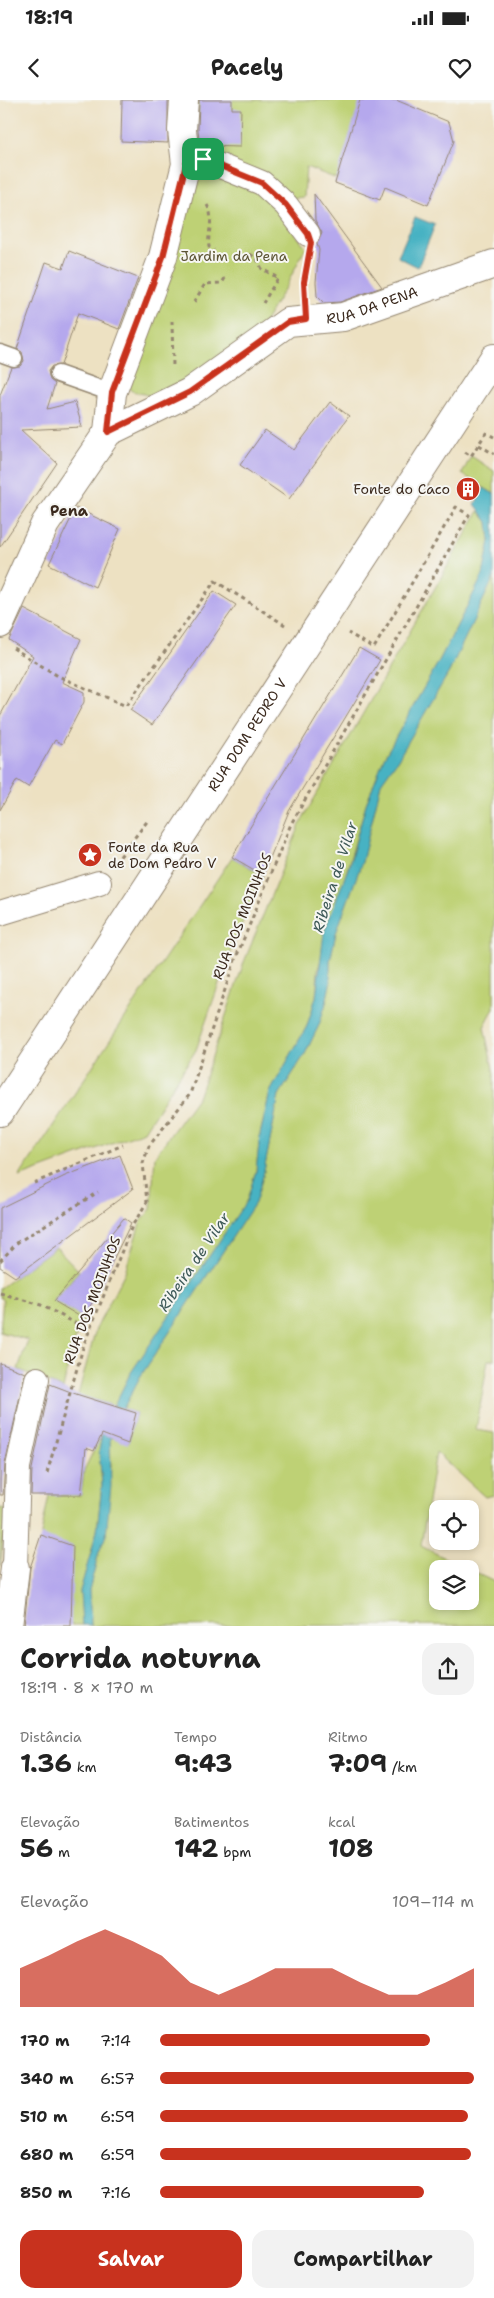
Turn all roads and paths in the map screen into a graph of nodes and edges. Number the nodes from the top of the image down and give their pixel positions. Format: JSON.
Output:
{"nodes":[{"id":1,"x":184,"y":100,"type":"edge"},
{"id":2,"x":186,"y":164,"type":"junction"},
{"id":3,"x":308,"y":234,"type":"joint"},
{"id":4,"x":250,"y":254,"type":"dead end"},
{"id":5,"x":494,"y":264,"type":"edge"},
{"id":6,"x":227,"y":275,"type":"dead end"},
{"id":7,"x":278,"y":278,"type":"dead end"},
{"id":8,"x":194,"y":302,"type":"dead end"},
{"id":9,"x":306,"y":319,"type":"junction"},
{"id":10,"x":172,"y":321,"type":"dead end"},
{"id":11,"x":494,"y":358,"type":"edge"},
{"id":12,"x":58,"y":374,"type":"dead end"},
{"id":13,"x":112,"y":392,"type":"junction"},
{"id":14,"x":169,"y":403,"type":"junction"},
{"id":15,"x":108,"y":432,"type":"junction"},
{"id":16,"x":479,"y":445,"type":"dead end"},
{"id":17,"x":494,"y":454,"type":"edge"},
{"id":18,"x":316,"y":630,"type":"junction"},
{"id":19,"x":4,"y":634,"type":"edge"},
{"id":20,"x":149,"y":819,"type":"dead end"},
{"id":21,"x":99,"y":883,"type":"joint"},
{"id":22,"x":0,"y":914,"type":"edge"},
{"id":23,"x":0,"y":1112,"type":"edge"},
{"id":24,"x":123,"y":1145,"type":"dead end"},
{"id":25,"x":34,"y":1183,"type":"dead end"},
{"id":26,"x":98,"y":1192,"type":"dead end"},
{"id":27,"x":0,"y":1261,"type":"edge"},
{"id":28,"x":0,"y":1292,"type":"edge"},
{"id":29,"x":81,"y":1326,"type":"dead end"},
{"id":30,"x":37,"y":1379,"type":"dead end"},
{"id":31,"x":46,"y":1476,"type":"dead end"},
{"id":32,"x":15,"y":1568,"type":"joint"},
{"id":33,"x":8,"y":1626,"type":"edge"}],
"edges":[{"from":1,"to":2,"type":"street"},
{"from":2,"to":3,"type":"street"},
{"from":2,"to":13,"type":"street"},
{"from":3,"to":9,"type":"path"},
{"from":4,"to":7,"type":"path"},
{"from":5,"to":9,"type":"street","name":"RUA DA PENA"},
{"from":6,"to":8,"type":"path"},
{"from":9,"to":14,"type":"street","name":"RUA DA PENA"},
{"from":10,"to":14,"type":"path"},
{"from":11,"to":18,"type":"street","name":"RUA DOM PEDRO V"},
{"from":12,"to":13,"type":"lane"},
{"from":13,"to":15,"type":"street"},
{"from":14,"to":15,"type":"street","name":"RUA DA PENA"},
{"from":15,"to":19,"type":"street"},
{"from":16,"to":17,"type":"path"},
{"from":18,"to":19,"type":"path"},
{"from":18,"to":23,"type":"street","name":"RUA DOM PEDRO V"},
{"from":18,"to":31,"type":"path","name":"RUA DOS MOINHOS"},
{"from":20,"to":21,"type":"path"},
{"from":21,"to":22,"type":"street"},
{"from":24,"to":25,"type":"path"},
{"from":26,"to":27,"type":"path"},
{"from":28,"to":29,"type":"path"},
{"from":30,"to":32,"type":"street"},
{"from":32,"to":33,"type":"street"}]}
